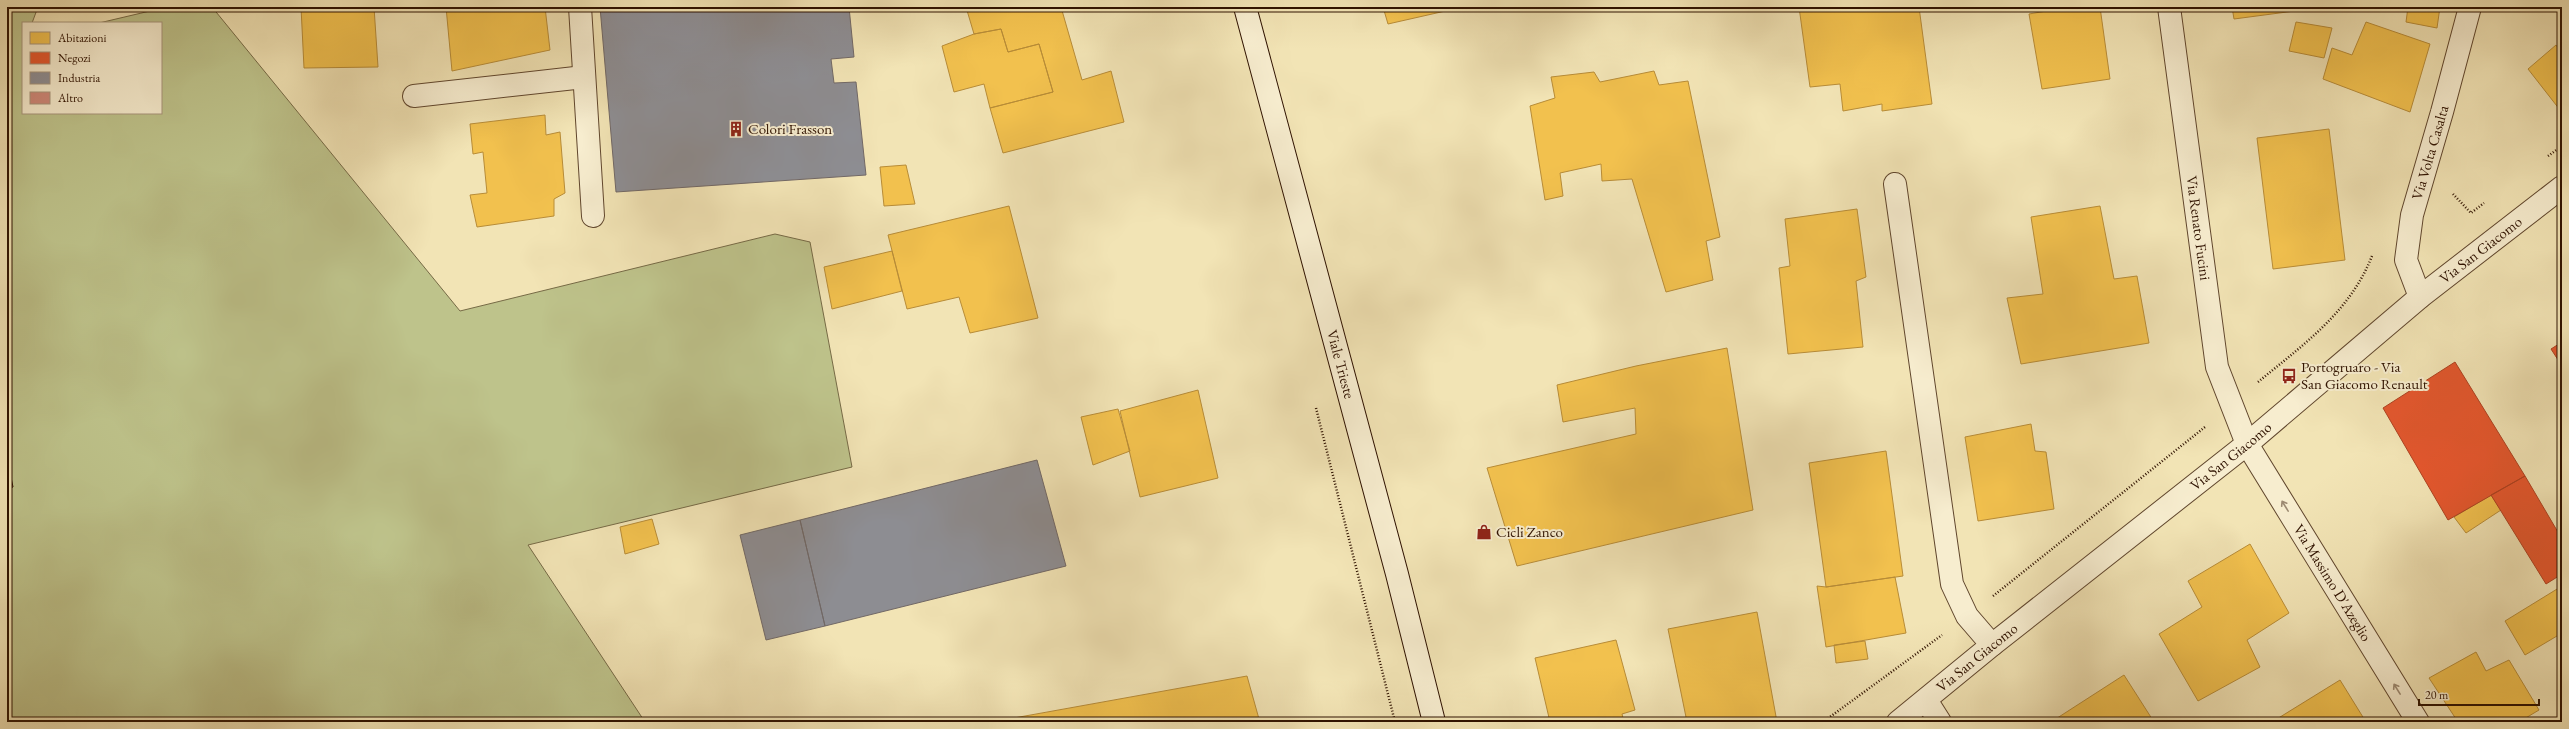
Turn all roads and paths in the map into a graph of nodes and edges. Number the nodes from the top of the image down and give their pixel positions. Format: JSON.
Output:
{"nodes":[{"id":1,"x":580,"y":7,"type":"edge"},
{"id":2,"x":1245,"y":7,"type":"edge"},
{"id":3,"x":2169,"y":7,"type":"edge"},
{"id":4,"x":2470,"y":7,"type":"edge"},
{"id":5,"x":584,"y":77,"type":"junction"},
{"id":6,"x":414,"y":96,"type":"dead end"},
{"id":7,"x":1895,"y":184,"type":"dead end"},
{"id":8,"x":2562,"y":187,"type":"edge"},
{"id":9,"x":593,"y":216,"type":"dead end"},
{"id":10,"x":2420,"y":297,"type":"junction"},
{"id":11,"x":2247,"y":444,"type":"junction"},
{"id":12,"x":1992,"y":645,"type":"junction"},
{"id":13,"x":1926,"y":700,"type":"junction"},
{"id":14,"x":1434,"y":722,"type":"edge"},
{"id":15,"x":1898,"y":722,"type":"edge"},
{"id":16,"x":1940,"y":722,"type":"edge"},
{"id":17,"x":2418,"y":722,"type":"edge"}],
"edges":[{"from":1,"to":5,"type":"street"},
{"from":2,"to":14,"type":"street","name":"Viale Trieste"},
{"from":3,"to":11,"type":"street","name":"Via Renato Fucini"},
{"from":4,"to":10,"type":"street","name":"Via Volta Casalta"},
{"from":5,"to":6,"type":"street"},
{"from":5,"to":9,"type":"street"},
{"from":7,"to":12,"type":"street"},
{"from":8,"to":10,"type":"street","name":"Via San Giacomo"},
{"from":10,"to":11,"type":"street","name":"Via San Giacomo"},
{"from":11,"to":12,"type":"street","name":"Via San Giacomo"},
{"from":17,"to":11,"type":"street","name":"Via Massimo D'Azeglio","one_way":true},
{"from":12,"to":13,"type":"street","name":"Via San Giacomo"},
{"from":13,"to":15,"type":"street","name":"Via San Giacomo"},
{"from":13,"to":16,"type":"street"}]}
